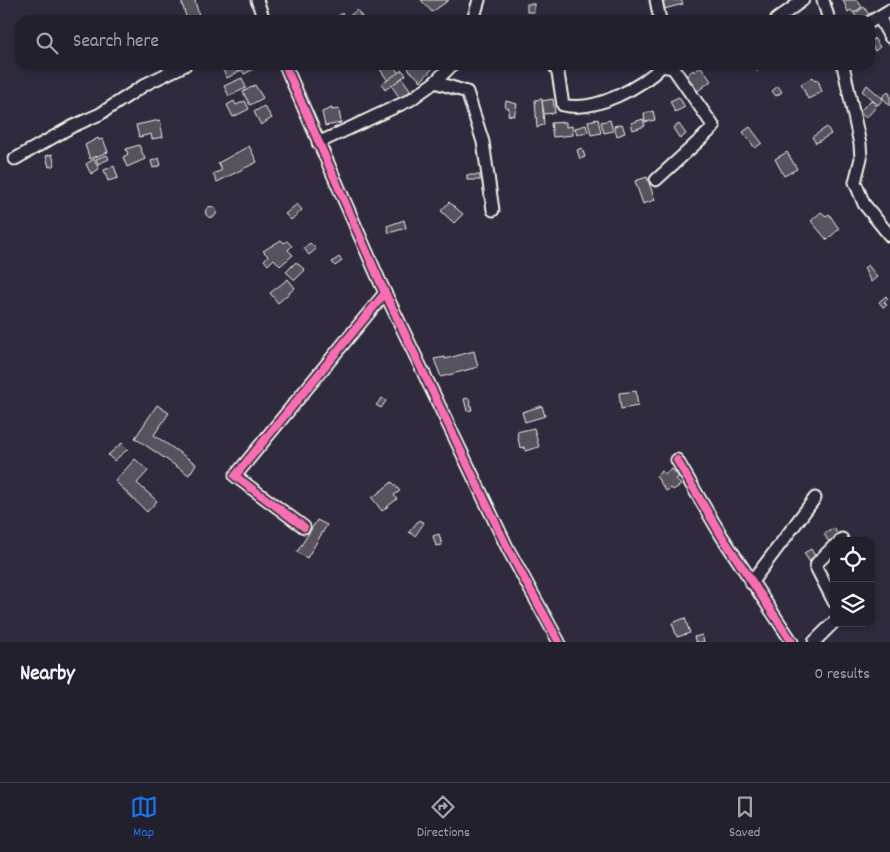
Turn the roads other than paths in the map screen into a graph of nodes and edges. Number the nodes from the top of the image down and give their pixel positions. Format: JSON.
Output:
{"nodes":[{"id":1,"x":257,"y":0,"type":"edge"},
{"id":2,"x":479,"y":0,"type":"edge"},
{"id":3,"x":656,"y":0,"type":"edge"},
{"id":4,"x":803,"y":0,"type":"edge"},
{"id":5,"x":823,"y":0,"type":"edge"},
{"id":6,"x":890,"y":10,"type":"edge"},
{"id":7,"x":262,"y":15,"type":"edge"},
{"id":8,"x":474,"y":15,"type":"edge"},
{"id":9,"x":659,"y":15,"type":"edge"},
{"id":10,"x":783,"y":15,"type":"edge"},
{"id":11,"x":828,"y":15,"type":"edge"},
{"id":12,"x":875,"y":19,"type":"edge"},
{"id":13,"x":875,"y":21,"type":"edge"},
{"id":14,"x":890,"y":37,"type":"edge"},
{"id":15,"x":175,"y":70,"type":"edge"},
{"id":16,"x":287,"y":70,"type":"edge"},
{"id":17,"x":447,"y":70,"type":"edge"},
{"id":18,"x":556,"y":70,"type":"edge"},
{"id":19,"x":656,"y":70,"type":"edge"},
{"id":20,"x":675,"y":70,"type":"edge"},
{"id":21,"x":844,"y":70,"type":"edge"},
{"id":22,"x":435,"y":82,"type":"junction"},
{"id":23,"x":318,"y":143,"type":"junction"},
{"id":24,"x":15,"y":159,"type":"dead end"},
{"id":25,"x":656,"y":180,"type":"dead end"},
{"id":26,"x":493,"y":210,"type":"dead end"},
{"id":27,"x":890,"y":236,"type":"edge"},
{"id":28,"x":385,"y":293,"type":"junction"},
{"id":29,"x":677,"y":460,"type":"dead end"},
{"id":30,"x":815,"y":498,"type":"dead end"},
{"id":31,"x":304,"y":527,"type":"dead end"},
{"id":32,"x":830,"y":551,"type":"edge"},
{"id":33,"x":751,"y":582,"type":"junction"},
{"id":34,"x":830,"y":594,"type":"edge"},
{"id":35,"x":830,"y":626,"type":"edge"},
{"id":36,"x":559,"y":642,"type":"edge"},
{"id":37,"x":792,"y":642,"type":"edge"},
{"id":38,"x":814,"y":642,"type":"edge"}],
"edges":[{"from":1,"to":7,"type":"street"},
{"from":2,"to":8,"type":"street"},
{"from":3,"to":9,"type":"street"},
{"from":4,"to":10,"type":"street"},
{"from":5,"to":11,"type":"street"},
{"from":6,"to":12,"type":"street"},
{"from":13,"to":14,"type":"street"},
{"from":15,"to":24,"type":"street"},
{"from":16,"to":23,"type":"street"},
{"from":17,"to":22,"type":"street"},
{"from":18,"to":19,"type":"street"},
{"from":20,"to":25,"type":"street"},
{"from":21,"to":27,"type":"street"},
{"from":22,"to":23,"type":"street"},
{"from":22,"to":26,"type":"street"},
{"from":23,"to":28,"type":"street"},
{"from":28,"to":31,"type":"street"},
{"from":28,"to":36,"type":"street"},
{"from":29,"to":33,"type":"street"},
{"from":30,"to":33,"type":"street"},
{"from":32,"to":34,"type":"street"},
{"from":33,"to":37,"type":"street"},
{"from":35,"to":38,"type":"street"}]}
